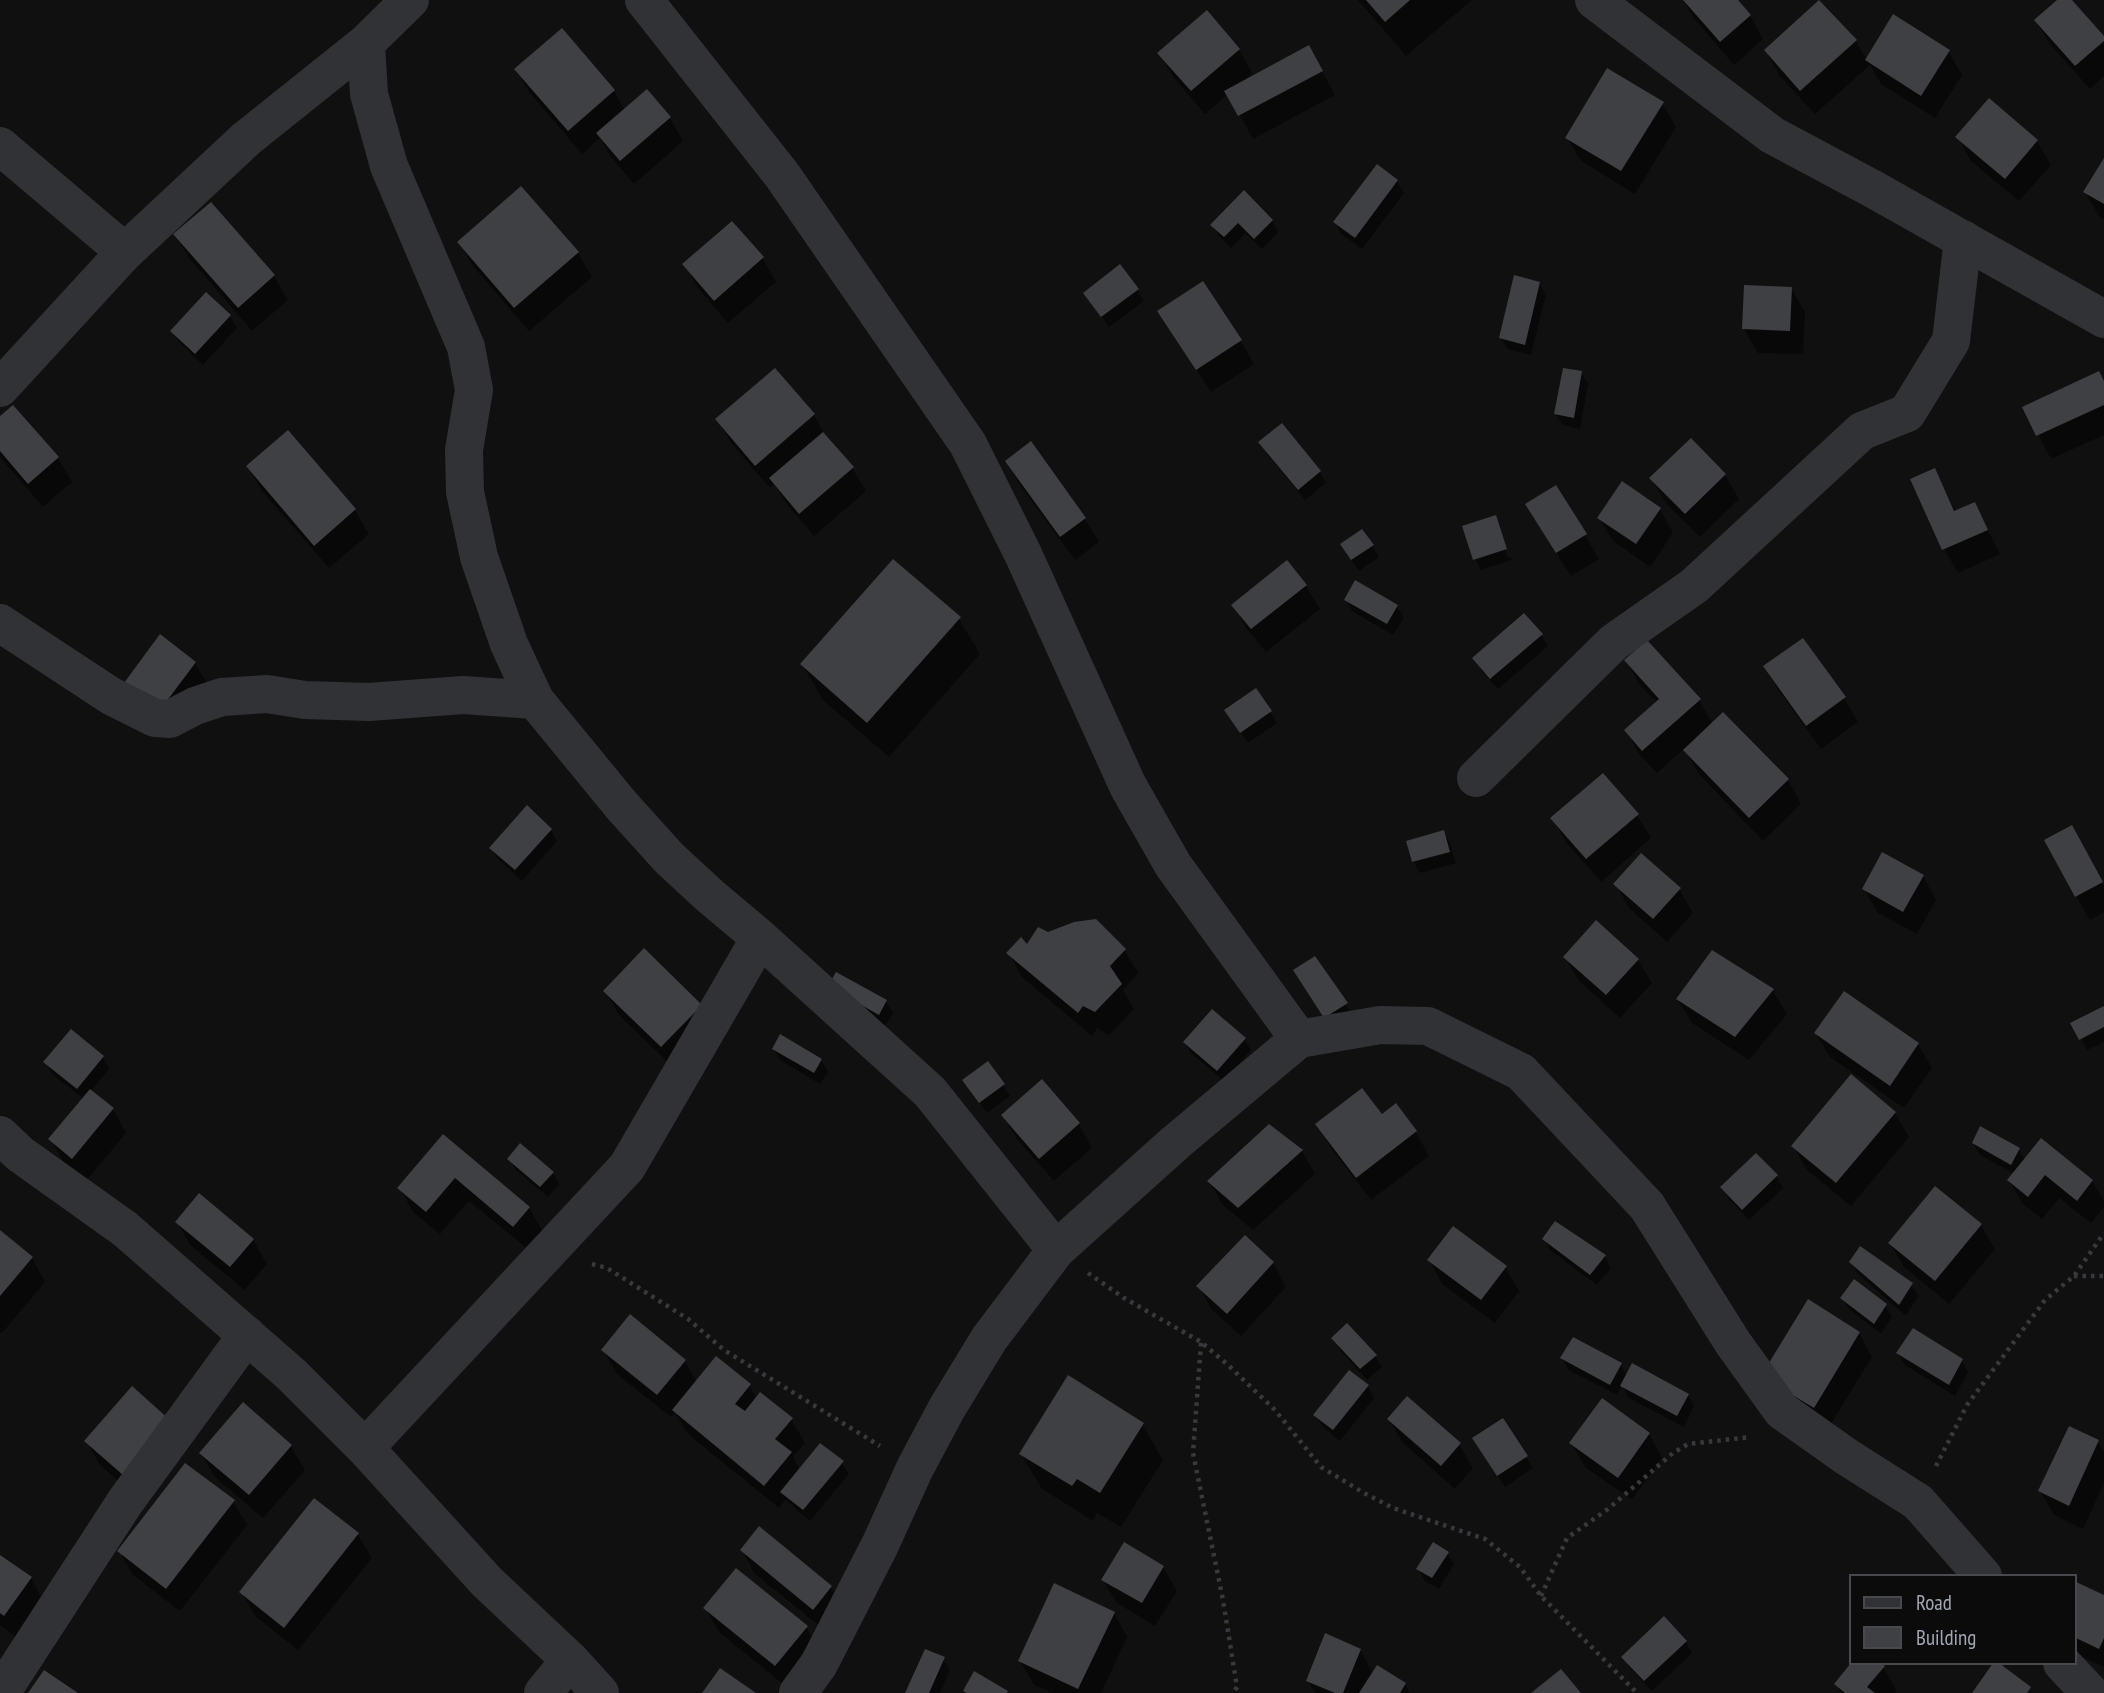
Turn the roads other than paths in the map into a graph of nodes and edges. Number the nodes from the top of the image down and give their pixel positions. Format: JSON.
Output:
{"nodes":[{"id":1,"x":410,"y":0,"type":"edge"},
{"id":2,"x":644,"y":0,"type":"edge"},
{"id":3,"x":1594,"y":0,"type":"edge"},
{"id":4,"x":366,"y":44,"type":"junction"},
{"id":5,"x":0,"y":146,"type":"edge"},
{"id":6,"x":1963,"y":239,"type":"junction"},
{"id":7,"x":125,"y":252,"type":"junction"},
{"id":8,"x":2104,"y":319,"type":"edge"},
{"id":9,"x":0,"y":388,"type":"edge"},
{"id":10,"x":0,"y":623,"type":"edge"},
{"id":11,"x":535,"y":700,"type":"junction"},
{"id":12,"x":1476,"y":779,"type":"dead end"},
{"id":13,"x":760,"y":938,"type":"junction"},
{"id":14,"x":1299,"y":1039,"type":"junction"},
{"id":15,"x":0,"y":1135,"type":"edge"},
{"id":16,"x":1056,"y":1251,"type":"junction"},
{"id":17,"x":247,"y":1335,"type":"junction"},
{"id":18,"x":365,"y":1448,"type":"junction"},
{"id":19,"x":1981,"y":1574,"type":"edge"},
{"id":20,"x":570,"y":1660,"type":"junction"},
{"id":21,"x":2064,"y":1665,"type":"edge"},
{"id":22,"x":1,"y":1693,"type":"edge"},
{"id":23,"x":543,"y":1693,"type":"edge"},
{"id":24,"x":600,"y":1693,"type":"edge"},
{"id":25,"x":798,"y":1693,"type":"edge"},
{"id":26,"x":2090,"y":1693,"type":"edge"}],
"edges":[{"from":1,"to":4,"type":"street"},
{"from":2,"to":14,"type":"street"},
{"from":3,"to":6,"type":"street"},
{"from":4,"to":7,"type":"street"},
{"from":4,"to":11,"type":"street"},
{"from":5,"to":7,"type":"street"},
{"from":6,"to":8,"type":"street"},
{"from":6,"to":12,"type":"street"},
{"from":7,"to":9,"type":"street"},
{"from":10,"to":11,"type":"street"},
{"from":11,"to":13,"type":"street"},
{"from":13,"to":16,"type":"street"},
{"from":13,"to":18,"type":"street"},
{"from":14,"to":16,"type":"street"},
{"from":14,"to":19,"type":"street"},
{"from":15,"to":17,"type":"street"},
{"from":16,"to":25,"type":"street"},
{"from":17,"to":18,"type":"street"},
{"from":17,"to":22,"type":"street"},
{"from":18,"to":20,"type":"street"},
{"from":20,"to":23,"type":"street"},
{"from":20,"to":24,"type":"street"},
{"from":21,"to":26,"type":"street"}]}
